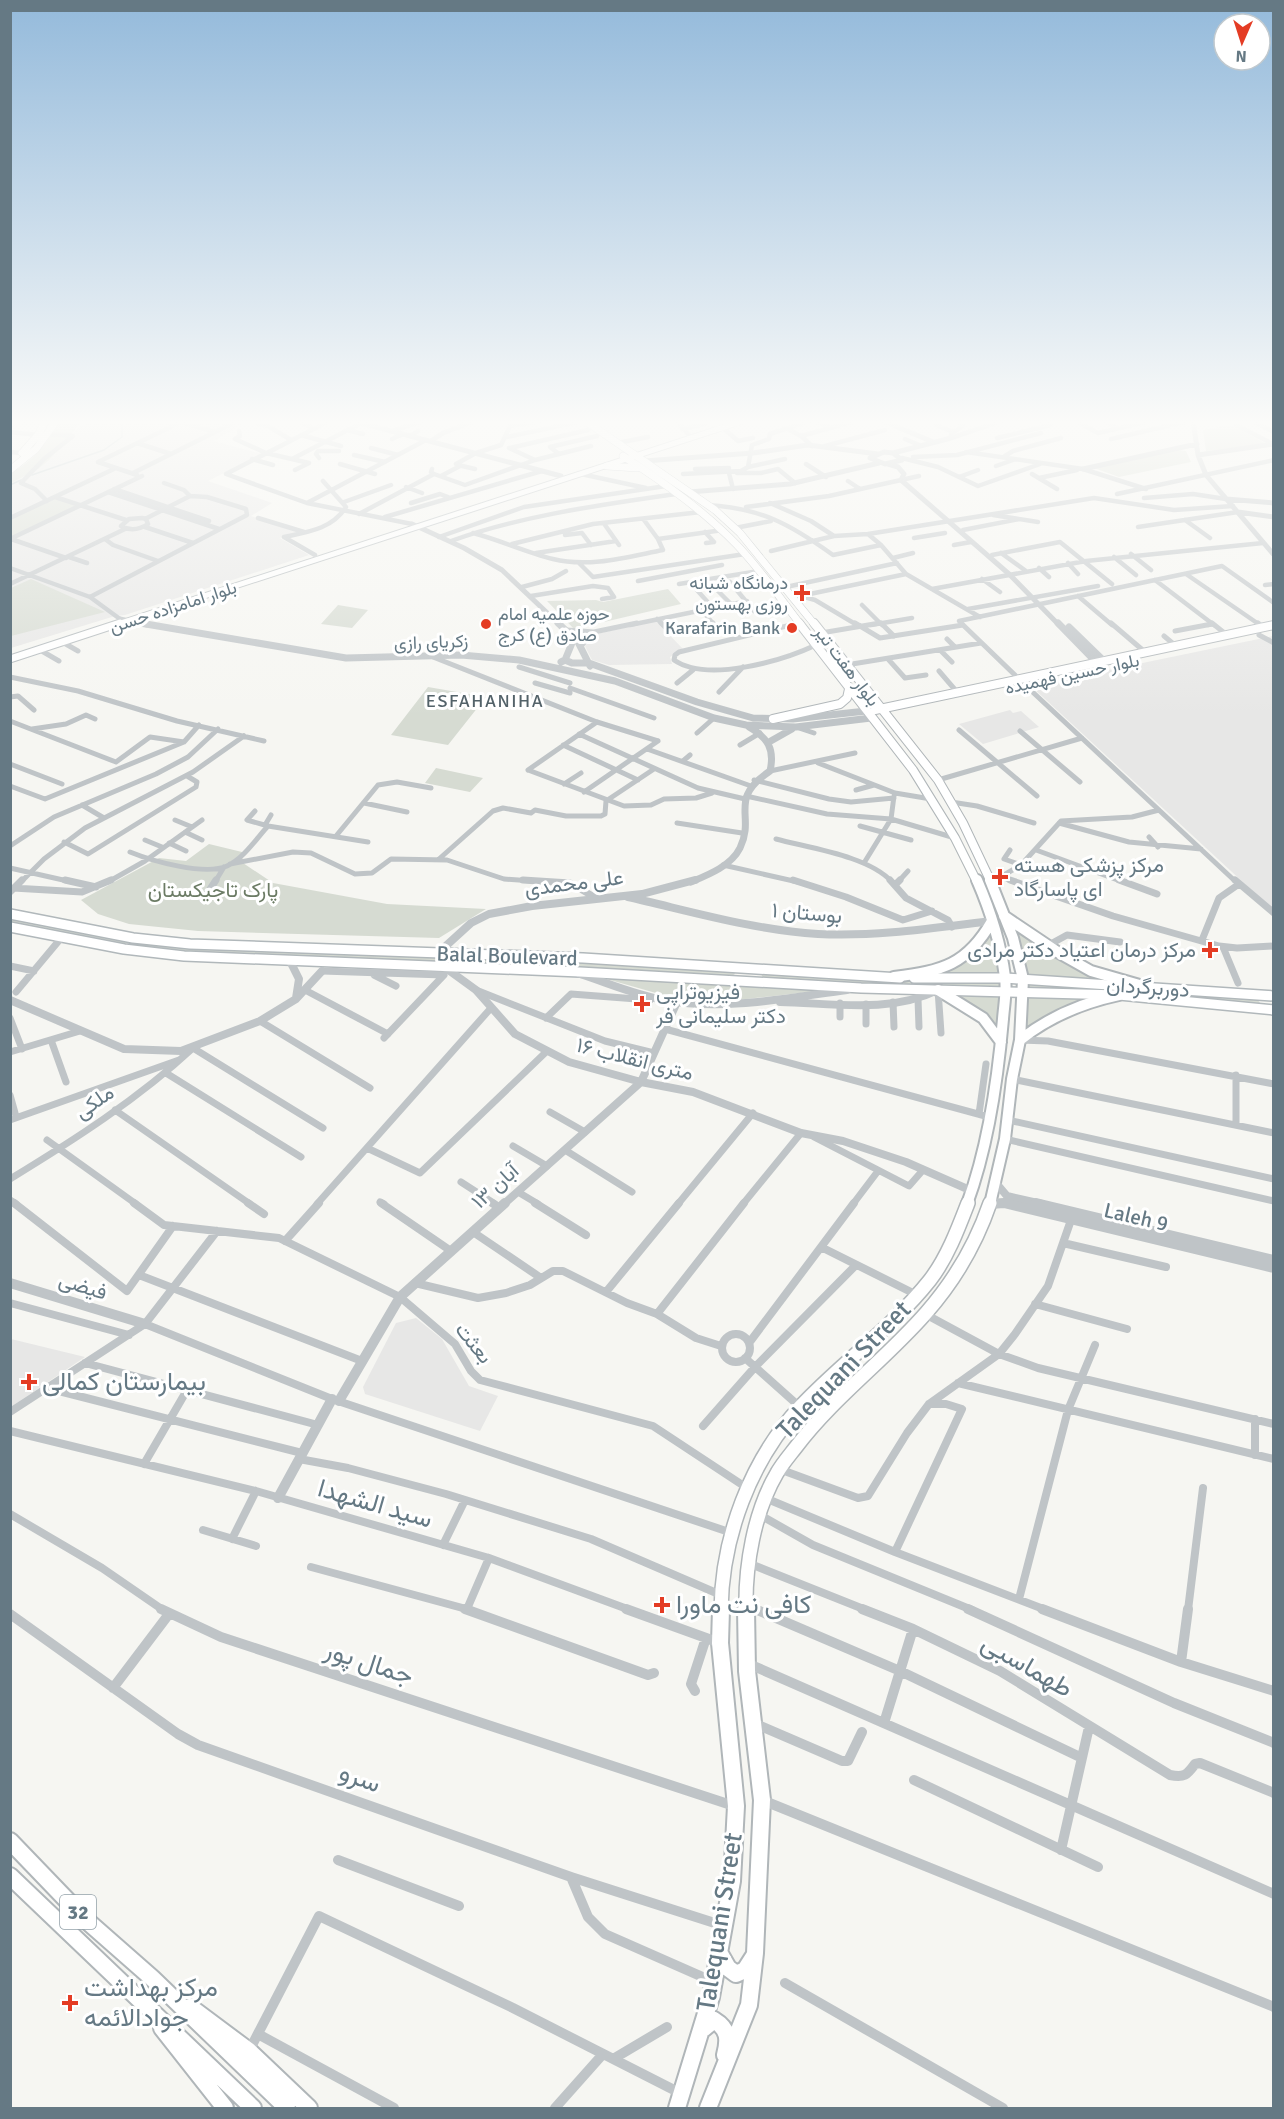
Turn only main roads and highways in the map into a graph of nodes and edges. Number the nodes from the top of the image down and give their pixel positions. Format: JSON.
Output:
{"nodes":[{"id":1,"x":435,"y":519,"type":"edge"},
{"id":2,"x":437,"y":519,"type":"edge"},
{"id":3,"x":709,"y":519,"type":"edge"},
{"id":4,"x":724,"y":519,"type":"edge"},
{"id":5,"x":414,"y":526,"type":"junction"},
{"id":6,"x":762,"y":557,"type":"junction"},
{"id":7,"x":752,"y":562,"type":"junction"},
{"id":8,"x":767,"y":564,"type":"junction"},
{"id":9,"x":1274,"y":625,"type":"edge"},
{"id":10,"x":1261,"y":631,"type":"junction"},
{"id":11,"x":1274,"y":632,"type":"edge"},
{"id":12,"x":10,"y":655,"type":"edge"},
{"id":13,"x":10,"y":659,"type":"edge"},
{"id":14,"x":1021,"y":682,"type":"junction"},
{"id":15,"x":849,"y":689,"type":"junction"},
{"id":16,"x":882,"y":712,"type":"junction"},
{"id":17,"x":868,"y":714,"type":"junction"},
{"id":18,"x":773,"y":719,"type":"road end"},
{"id":19,"x":10,"y":914,"type":"edge"},
{"id":20,"x":1004,"y":916,"type":"junction"},
{"id":21,"x":992,"y":921,"type":"junction"},
{"id":22,"x":10,"y":927,"type":"edge"},
{"id":23,"x":339,"y":950,"type":"junction"},
{"id":24,"x":336,"y":963,"type":"junction"},
{"id":25,"x":736,"y":966,"type":"junction"},
{"id":26,"x":894,"y":977,"type":"junction"},
{"id":27,"x":735,"y":981,"type":"junction"},
{"id":28,"x":1005,"y":985,"type":"junction"},
{"id":29,"x":1023,"y":986,"type":"junction"},
{"id":30,"x":1143,"y":986,"type":"junction"},
{"id":31,"x":938,"y":990,"type":"junction"},
{"id":32,"x":1253,"y":994,"type":"junction"},
{"id":33,"x":1119,"y":995,"type":"junction"},
{"id":34,"x":1274,"y":996,"type":"edge"},
{"id":35,"x":1253,"y":1009,"type":"junction"},
{"id":36,"x":1274,"y":1010,"type":"edge"},
{"id":37,"x":1020,"y":1040,"type":"junction"},
{"id":38,"x":1001,"y":1042,"type":"junction"},
{"id":39,"x":986,"y":1112,"type":"junction"},
{"id":40,"x":1008,"y":1113,"type":"junction"},
{"id":41,"x":10,"y":1841,"type":"edge"},
{"id":42,"x":10,"y":1876,"type":"edge"},
{"id":43,"x":755,"y":1953,"type":"junction"},
{"id":44,"x":720,"y":1954,"type":"junction"},
{"id":45,"x":152,"y":1978,"type":"junction"},
{"id":46,"x":135,"y":1995,"type":"junction"},
{"id":47,"x":701,"y":2031,"type":"junction"},
{"id":48,"x":717,"y":2090,"type":"junction"},
{"id":49,"x":225,"y":2109,"type":"edge"},
{"id":50,"x":253,"y":2109,"type":"edge"},
{"id":51,"x":287,"y":2109,"type":"edge"},
{"id":52,"x":309,"y":2109,"type":"edge"},
{"id":53,"x":677,"y":2109,"type":"edge"},
{"id":54,"x":708,"y":2109,"type":"edge"}],
"edges":[{"from":1,"to":5,"type":"main road","name":"بلوار امامزاده حسن"},
{"from":2,"to":5,"type":"main road","name":"بلوار امامزاده حسن"},
{"from":3,"to":7,"type":"main road","name":"بلوار هفت تیر"},
{"from":4,"to":6,"type":"main road","name":"بلوار هفت تیر"},
{"from":5,"to":12,"type":"main road","name":"بلوار امامزاده حسن"},
{"from":5,"to":13,"type":"main road","name":"بلوار امامزاده حسن"},
{"from":6,"to":7,"type":"main road"},
{"from":6,"to":8,"type":"main road","name":"بلوار هفت تیر"},
{"from":7,"to":8,"type":"main road"},
{"from":7,"to":15,"type":"main road","name":"بلوار هفت تیر"},
{"from":8,"to":16,"type":"main road","name":"بلوار هفت تیر"},
{"from":9,"to":10,"type":"main road","name":"بلوار حسین فهمیده"},
{"from":10,"to":11,"type":"main road","name":"بلوار حسین فهمیده"},
{"from":10,"to":14,"type":"main road","name":"بلوار حسین فهمیده"},
{"from":10,"to":14,"type":"main road","name":"بلوار حسین فهمیده"},
{"from":14,"to":16,"type":"main road","name":"بلوار حسین فهمیده"},
{"from":14,"to":16,"type":"main road","name":"بلوار حسین فهمیده"},
{"from":15,"to":17,"type":"main road","name":"بلوار هفت تیر"},
{"from":15,"to":18,"type":"main road"},
{"from":16,"to":17,"type":"main road"},
{"from":16,"to":20,"type":"main road","name":"بلوار هفت تیر"},
{"from":17,"to":21,"type":"main road","name":"بلوار هفت تیر"},
{"from":19,"to":23,"type":"main road","name":"Balal Boulevard"},
{"from":20,"to":29,"type":"main road","name":"بلوار هفت تیر"},
{"from":20,"to":30,"type":"main road"},
{"from":21,"to":26,"type":"main road"},
{"from":21,"to":28,"type":"main road","name":"بلوار هفت تیر"},
{"from":22,"to":24,"type":"main road","name":"Balal Boulevard"},
{"from":23,"to":24,"type":"main road"},
{"from":23,"to":25,"type":"main road","name":"Balal Boulevard"},
{"from":24,"to":27,"type":"main road","name":"Balal Boulevard"},
{"from":25,"to":26,"type":"main road","name":"Balal Boulevard"},
{"from":25,"to":27,"type":"main road"},
{"from":26,"to":28,"type":"main road","name":"Balal Boulevard"},
{"from":27,"to":31,"type":"main road","name":"Balal Boulevard"},
{"from":28,"to":29,"type":"main road"},
{"from":28,"to":31,"type":"main road","name":"Balal Boulevard"},
{"from":28,"to":38,"type":"main road","name":"Talequani Street"},
{"from":29,"to":30,"type":"main road","name":"دوربرگردان"},
{"from":29,"to":33,"type":"main road"},
{"from":29,"to":37,"type":"main road","name":"Talequani Street"},
{"from":30,"to":32,"type":"main road","name":"دوربرگردان"},
{"from":31,"to":38,"type":"main road"},
{"from":32,"to":34,"type":"main road","name":"دوربرگردان"},
{"from":32,"to":35,"type":"main road"},
{"from":33,"to":35,"type":"main road"},
{"from":33,"to":37,"type":"main road"},
{"from":35,"to":36,"type":"main road"},
{"from":37,"to":40,"type":"main road","name":"Talequani Street"},
{"from":38,"to":39,"type":"main road","name":"Talequani Street"},
{"from":39,"to":40,"type":"main road"},
{"from":39,"to":44,"type":"main road","name":"Talequani Street"},
{"from":40,"to":43,"type":"main road","name":"Talequani Street"},
{"from":41,"to":45,"type":"main road","number":"32"},
{"from":42,"to":46,"type":"main road","number":"32"},
{"from":43,"to":44,"type":"main road"},
{"from":43,"to":48,"type":"main road","name":"Talequani Street"},
{"from":44,"to":47,"type":"main road","name":"Talequani Street"},
{"from":45,"to":51,"type":"main road","number":"32"},
{"from":45,"to":52,"type":"main road"},
{"from":46,"to":49,"type":"main road"},
{"from":46,"to":50,"type":"main road","number":"32"},
{"from":47,"to":48,"type":"main road"},
{"from":47,"to":53,"type":"main road","name":"Talequani Street"},
{"from":48,"to":54,"type":"main road","name":"Talequani Street"}]}
